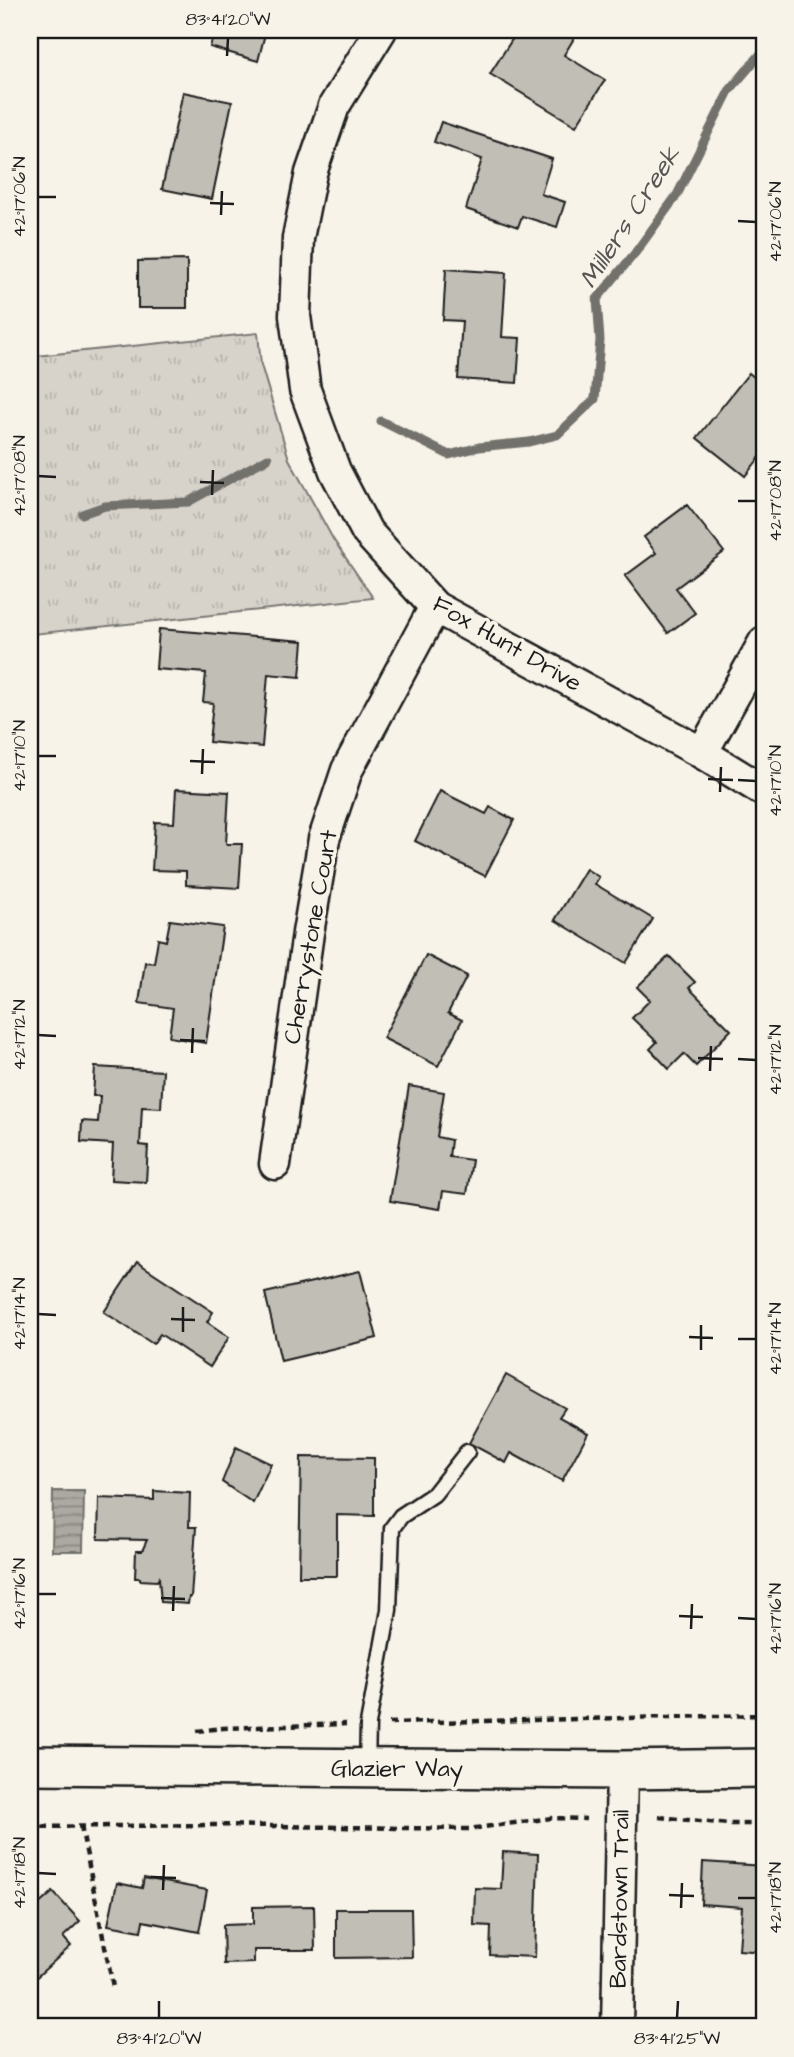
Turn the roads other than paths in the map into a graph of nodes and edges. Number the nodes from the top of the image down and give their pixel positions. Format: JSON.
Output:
{"nodes":[{"id":1,"x":381,"y":30,"type":"edge"},
{"id":2,"x":435,"y":607,"type":"junction"},
{"id":3,"x":764,"y":642,"type":"edge"},
{"id":4,"x":702,"y":753,"type":"junction"},
{"id":5,"x":764,"y":791,"type":"edge"},
{"id":6,"x":275,"y":1164,"type":"dead end"},
{"id":7,"x":467,"y":1452,"type":"dead end"},
{"id":8,"x":30,"y":1765,"type":"edge"},
{"id":9,"x":764,"y":1768,"type":"edge"},
{"id":10,"x":367,"y":1769,"type":"junction"},
{"id":11,"x":622,"y":1770,"type":"junction"},
{"id":12,"x":617,"y":2027,"type":"edge"}],
"edges":[{"from":1,"to":2,"type":"street","name":"Fox Hunt Drive"},
{"from":2,"to":4,"type":"street","name":"Fox Hunt Drive"},
{"from":2,"to":6,"type":"street","name":"Cherrystone Court"},
{"from":3,"to":4,"type":"street"},
{"from":4,"to":5,"type":"street","name":"Fox Hunt Drive"},
{"from":7,"to":10,"type":"lane"},
{"from":8,"to":10,"type":"street","name":"Glazier Way"},
{"from":9,"to":11,"type":"street","name":"Glazier Way"},
{"from":10,"to":11,"type":"street","name":"Glazier Way"},
{"from":11,"to":12,"type":"street","name":"Bardstown Trail"}]}
